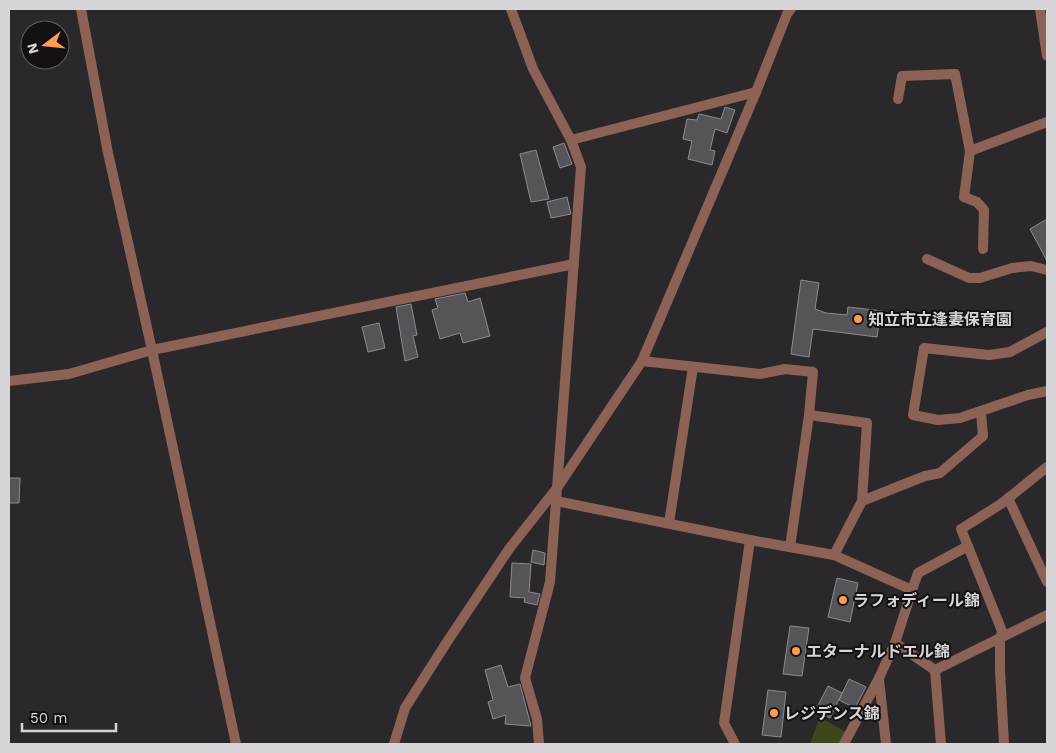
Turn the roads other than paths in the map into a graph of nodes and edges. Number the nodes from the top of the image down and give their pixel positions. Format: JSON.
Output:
{"nodes":[{"id":1,"x":81,"y":9,"type":"edge"},
{"id":2,"x":511,"y":9,"type":"edge"},
{"id":3,"x":791,"y":9,"type":"edge"},
{"id":4,"x":1040,"y":9,"type":"edge"},
{"id":5,"x":1047,"y":56,"type":"edge"},
{"id":6,"x":756,"y":92,"type":"junction"},
{"id":7,"x":898,"y":99,"type":"dead end"},
{"id":8,"x":1047,"y":122,"type":"edge"},
{"id":9,"x":571,"y":140,"type":"junction"},
{"id":10,"x":970,"y":151,"type":"junction"},
{"id":11,"x":983,"y":249,"type":"dead end"},
{"id":12,"x":927,"y":260,"type":"dead end"},
{"id":13,"x":574,"y":264,"type":"junction"},
{"id":14,"x":1047,"y":270,"type":"edge"},
{"id":15,"x":1047,"y":332,"type":"edge"},
{"id":16,"x":152,"y":350,"type":"junction"},
{"id":17,"x":642,"y":360,"type":"junction"},
{"id":18,"x":693,"y":367,"type":"junction"},
{"id":19,"x":9,"y":381,"type":"edge"},
{"id":20,"x":1047,"y":391,"type":"edge"},
{"id":21,"x":981,"y":412,"type":"junction"},
{"id":22,"x":809,"y":415,"type":"junction"},
{"id":23,"x":1047,"y":467,"type":"edge"},
{"id":24,"x":557,"y":488,"type":"junction"},
{"id":25,"x":1008,"y":498,"type":"junction"},
{"id":26,"x":556,"y":501,"type":"junction"},
{"id":27,"x":862,"y":502,"type":"junction"},
{"id":28,"x":669,"y":523,"type":"junction"},
{"id":29,"x":750,"y":540,"type":"junction"},
{"id":30,"x":968,"y":546,"type":"junction"},
{"id":31,"x":790,"y":547,"type":"junction"},
{"id":32,"x":834,"y":555,"type":"junction"},
{"id":33,"x":1047,"y":582,"type":"edge"},
{"id":34,"x":912,"y":590,"type":"junction"},
{"id":35,"x":1047,"y":615,"type":"edge"},
{"id":36,"x":1000,"y":639,"type":"junction"},
{"id":37,"x":895,"y":643,"type":"junction"},
{"id":38,"x":935,"y":670,"type":"junction"},
{"id":39,"x":879,"y":678,"type":"junction"},
{"id":40,"x":236,"y":744,"type":"edge"},
{"id":41,"x":394,"y":744,"type":"edge"},
{"id":42,"x":539,"y":744,"type":"edge"},
{"id":43,"x":735,"y":744,"type":"edge"},
{"id":44,"x":844,"y":744,"type":"edge"},
{"id":45,"x":886,"y":744,"type":"edge"},
{"id":46,"x":941,"y":744,"type":"edge"},
{"id":47,"x":1004,"y":744,"type":"edge"}],
"edges":[{"from":1,"to":16,"type":"street"},
{"from":2,"to":9,"type":"street"},
{"from":3,"to":6,"type":"street"},
{"from":4,"to":5,"type":"street"},
{"from":6,"to":9,"type":"street"},
{"from":6,"to":17,"type":"street"},
{"from":7,"to":10,"type":"street"},
{"from":8,"to":10,"type":"street"},
{"from":9,"to":13,"type":"street"},
{"from":10,"to":11,"type":"street"},
{"from":12,"to":14,"type":"street"},
{"from":13,"to":16,"type":"street"},
{"from":13,"to":24,"type":"street"},
{"from":15,"to":21,"type":"street"},
{"from":16,"to":19,"type":"street"},
{"from":16,"to":40,"type":"street"},
{"from":17,"to":18,"type":"street"},
{"from":17,"to":24,"type":"street"},
{"from":18,"to":22,"type":"street"},
{"from":18,"to":28,"type":"street"},
{"from":20,"to":21,"type":"street"},
{"from":21,"to":27,"type":"street"},
{"from":22,"to":27,"type":"street"},
{"from":22,"to":31,"type":"street"},
{"from":23,"to":25,"type":"street"},
{"from":24,"to":26,"type":"street"},
{"from":24,"to":41,"type":"street"},
{"from":25,"to":30,"type":"street"},
{"from":25,"to":33,"type":"street"},
{"from":26,"to":28,"type":"street"},
{"from":26,"to":42,"type":"street"},
{"from":27,"to":32,"type":"street"},
{"from":28,"to":29,"type":"street"},
{"from":29,"to":31,"type":"street"},
{"from":29,"to":43,"type":"street"},
{"from":30,"to":34,"type":"street"},
{"from":30,"to":36,"type":"street"},
{"from":31,"to":32,"type":"street"},
{"from":32,"to":34,"type":"street"},
{"from":34,"to":37,"type":"street"},
{"from":35,"to":36,"type":"street"},
{"from":36,"to":38,"type":"street"},
{"from":36,"to":47,"type":"street"},
{"from":37,"to":38,"type":"street"},
{"from":37,"to":39,"type":"street"},
{"from":38,"to":46,"type":"street"},
{"from":39,"to":44,"type":"street"},
{"from":39,"to":45,"type":"street"}]}
